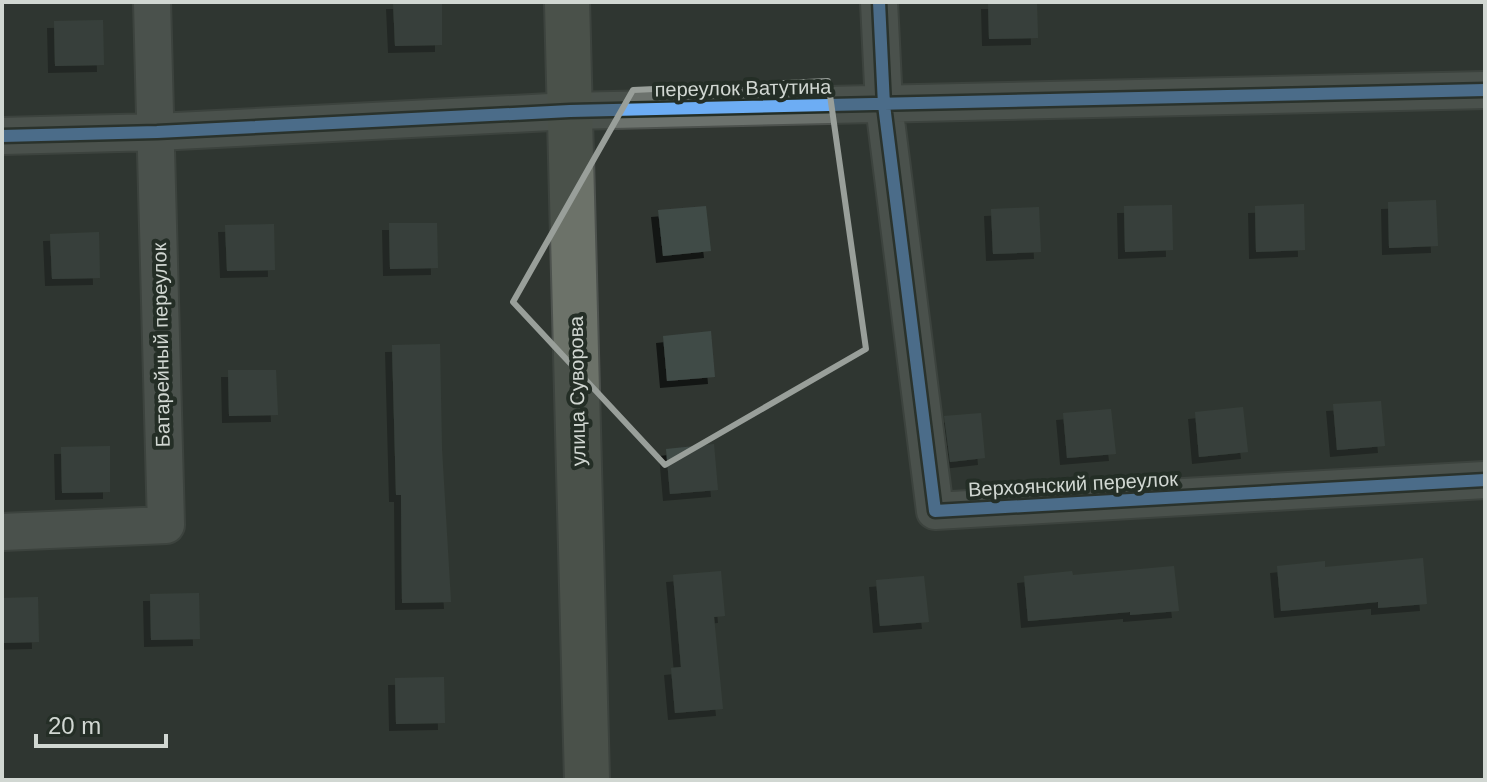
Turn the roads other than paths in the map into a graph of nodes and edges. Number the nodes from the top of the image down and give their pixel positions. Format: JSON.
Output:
{"nodes":[{"id":1,"x":152,"y":2,"type":"edge"},
{"id":2,"x":567,"y":2,"type":"edge"},
{"id":3,"x":879,"y":2,"type":"edge"},
{"id":4,"x":1485,"y":90,"type":"edge"},
{"id":5,"x":884,"y":105,"type":"junction"},
{"id":6,"x":570,"y":111,"type":"junction"},
{"id":7,"x":157,"y":132,"type":"junction"},
{"id":8,"x":2,"y":136,"type":"edge"},
{"id":9,"x":1485,"y":480,"type":"edge"},
{"id":10,"x":2,"y":532,"type":"edge"},
{"id":11,"x":587,"y":780,"type":"edge"}],
"edges":[{"from":1,"to":7,"type":"street","name":"Батарейный переулок"},
{"from":2,"to":6,"type":"main road","name":"улица Суворова"},
{"from":3,"to":5,"type":"street","name":"Верхоянский переулок"},
{"from":4,"to":5,"type":"street","name":"переулок Ватутина"},
{"from":5,"to":6,"type":"street","name":"переулок Ватутина"},
{"from":5,"to":9,"type":"street","name":"Верхоянский переулок"},
{"from":6,"to":7,"type":"street","name":"переулок Ватутина"},
{"from":6,"to":11,"type":"main road","name":"улица Суворова"},
{"from":7,"to":8,"type":"street","name":"переулок Ватутина"},
{"from":7,"to":10,"type":"street","name":"Батарейный переулок"}]}
